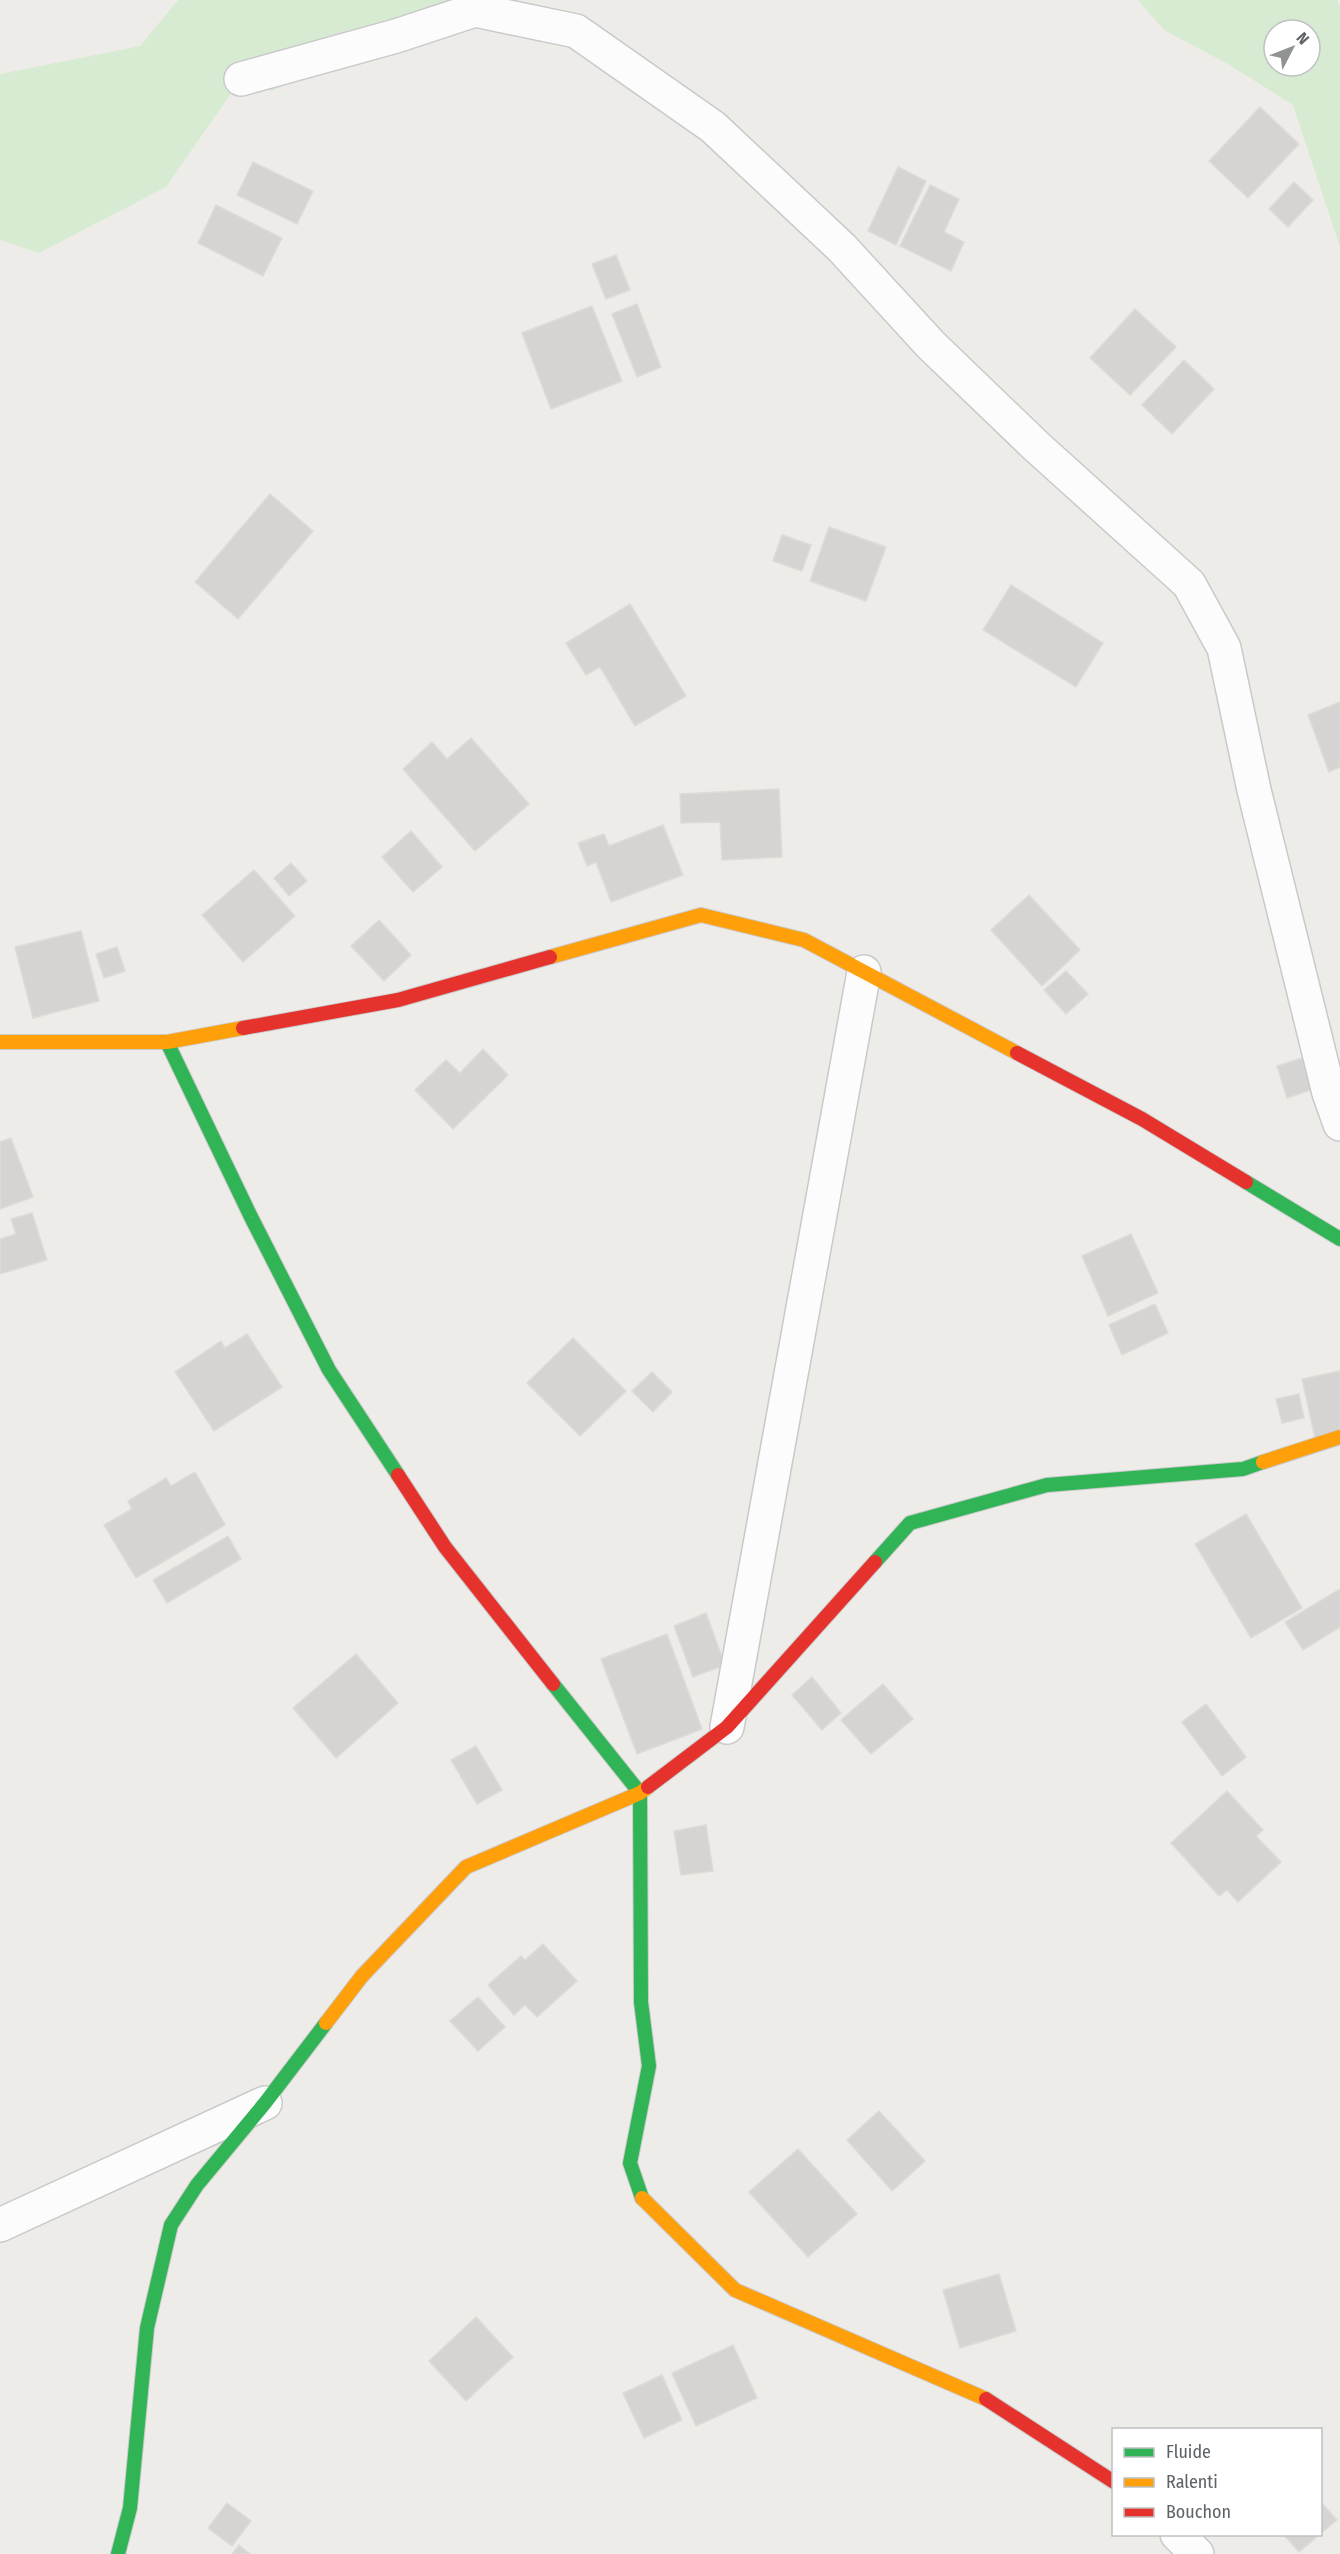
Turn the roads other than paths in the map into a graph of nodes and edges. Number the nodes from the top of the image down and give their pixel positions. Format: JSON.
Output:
{"nodes":[{"id":1,"x":241,"y":79,"type":"dead end"},
{"id":2,"x":864,"y":972,"type":"junction"},
{"id":3,"x":0,"y":1042,"type":"edge"},
{"id":4,"x":167,"y":1042,"type":"junction"},
{"id":5,"x":1340,"y":1124,"type":"edge"},
{"id":6,"x":1340,"y":1239,"type":"edge"},
{"id":7,"x":1340,"y":1437,"type":"edge"},
{"id":8,"x":727,"y":1727,"type":"junction"},
{"id":9,"x":640,"y":1792,"type":"junction"},
{"id":10,"x":265,"y":2103,"type":"junction"},
{"id":11,"x":0,"y":2225,"type":"edge"},
{"id":12,"x":1112,"y":2481,"type":"edge"},
{"id":13,"x":1178,"y":2536,"type":"edge"},
{"id":14,"x":118,"y":2554,"type":"edge"},
{"id":15,"x":1197,"y":2554,"type":"edge"}],
"edges":[{"from":1,"to":5,"type":"street"},
{"from":2,"to":4,"type":"street"},
{"from":2,"to":6,"type":"street"},
{"from":2,"to":8,"type":"street"},
{"from":3,"to":4,"type":"street"},
{"from":4,"to":9,"type":"street"},
{"from":7,"to":8,"type":"street"},
{"from":8,"to":9,"type":"street"},
{"from":9,"to":10,"type":"street"},
{"from":9,"to":12,"type":"street"},
{"from":10,"to":11,"type":"street"},
{"from":10,"to":14,"type":"street"},
{"from":13,"to":15,"type":"street"}]}
